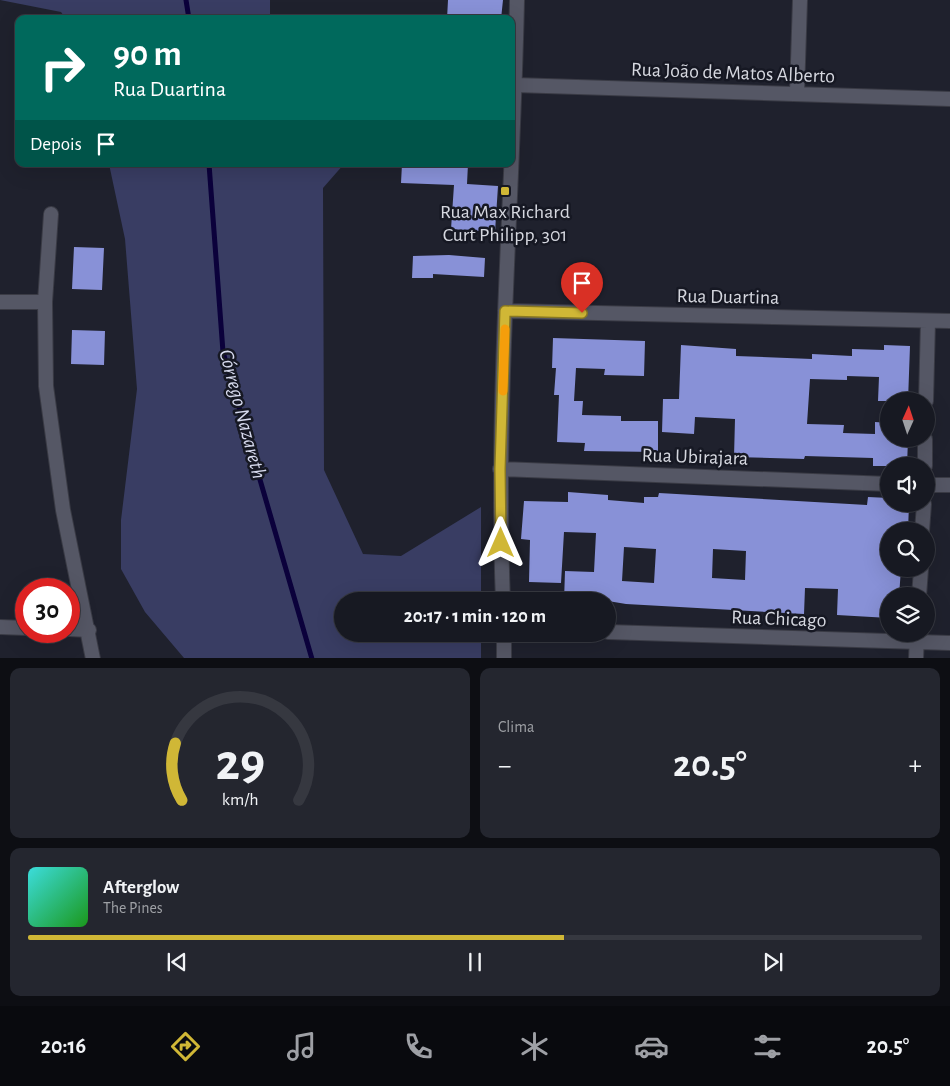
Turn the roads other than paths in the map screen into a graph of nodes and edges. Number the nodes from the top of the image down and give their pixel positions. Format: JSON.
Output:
{"nodes":[{"id":1,"x":517,"y":0,"type":"edge"},
{"id":2,"x":800,"y":0,"type":"edge"},
{"id":3,"x":515,"y":85,"type":"joint"},
{"id":4,"x":797,"y":93,"type":"junction"},
{"id":5,"x":950,"y":99,"type":"edge"},
{"id":6,"x":511,"y":167,"type":"edge"},
{"id":7,"x":51,"y":214,"type":"dead end"},
{"id":8,"x":0,"y":302,"type":"edge"},
{"id":9,"x":45,"y":302,"type":"junction"},
{"id":10,"x":505,"y":311,"type":"junction"},
{"id":11,"x":928,"y":321,"type":"junction"},
{"id":12,"x":950,"y":322,"type":"edge"},
{"id":13,"x":926,"y":392,"type":"edge"},
{"id":14,"x":500,"y":469,"type":"junction"},
{"id":15,"x":880,"y":484,"type":"edge"},
{"id":16,"x":950,"y":485,"type":"edge"},
{"id":17,"x":935,"y":486,"type":"edge"},
{"id":18,"x":503,"y":592,"type":"edge"},
{"id":19,"x":0,"y":627,"type":"edge"},
{"id":20,"x":15,"y":628,"type":"edge"},
{"id":21,"x":80,"y":630,"type":"edge"},
{"id":22,"x":89,"y":630,"type":"junction"},
{"id":23,"x":616,"y":632,"type":"edge"},
{"id":24,"x":880,"y":637,"type":"edge"},
{"id":25,"x":935,"y":641,"type":"edge"},
{"id":26,"x":504,"y":642,"type":"edge"},
{"id":27,"x":917,"y":642,"type":"edge"},
{"id":28,"x":950,"y":643,"type":"edge"},
{"id":29,"x":93,"y":658,"type":"edge"},
{"id":30,"x":504,"y":658,"type":"edge"},
{"id":31,"x":916,"y":658,"type":"edge"}],
"edges":[{"from":1,"to":3,"type":"street"},
{"from":2,"to":4,"type":"street"},
{"from":3,"to":4,"type":"street","name":"Rua João de Matos Alberto"},
{"from":4,"to":5,"type":"street","name":"Rua João de Matos Alberto"},
{"from":6,"to":10,"type":"street"},
{"from":7,"to":9,"type":"street"},
{"from":8,"to":9,"type":"street"},
{"from":9,"to":22,"type":"street"},
{"from":10,"to":11,"type":"street","name":"Rua Duartina"},
{"from":10,"to":14,"type":"street"},
{"from":11,"to":12,"type":"street","name":"Rua Duartina"},
{"from":11,"to":13,"type":"street"},
{"from":14,"to":15,"type":"street","name":"Rua Ubirajara"},
{"from":14,"to":18,"type":"street"},
{"from":16,"to":17,"type":"street"},
{"from":19,"to":20,"type":"street"},
{"from":21,"to":22,"type":"street"},
{"from":22,"to":29,"type":"street"},
{"from":23,"to":24,"type":"street","name":"Rua Chicago"},
{"from":25,"to":28,"type":"street","name":"Rua Chicago"},
{"from":26,"to":30,"type":"street"},
{"from":27,"to":31,"type":"street"}]}
